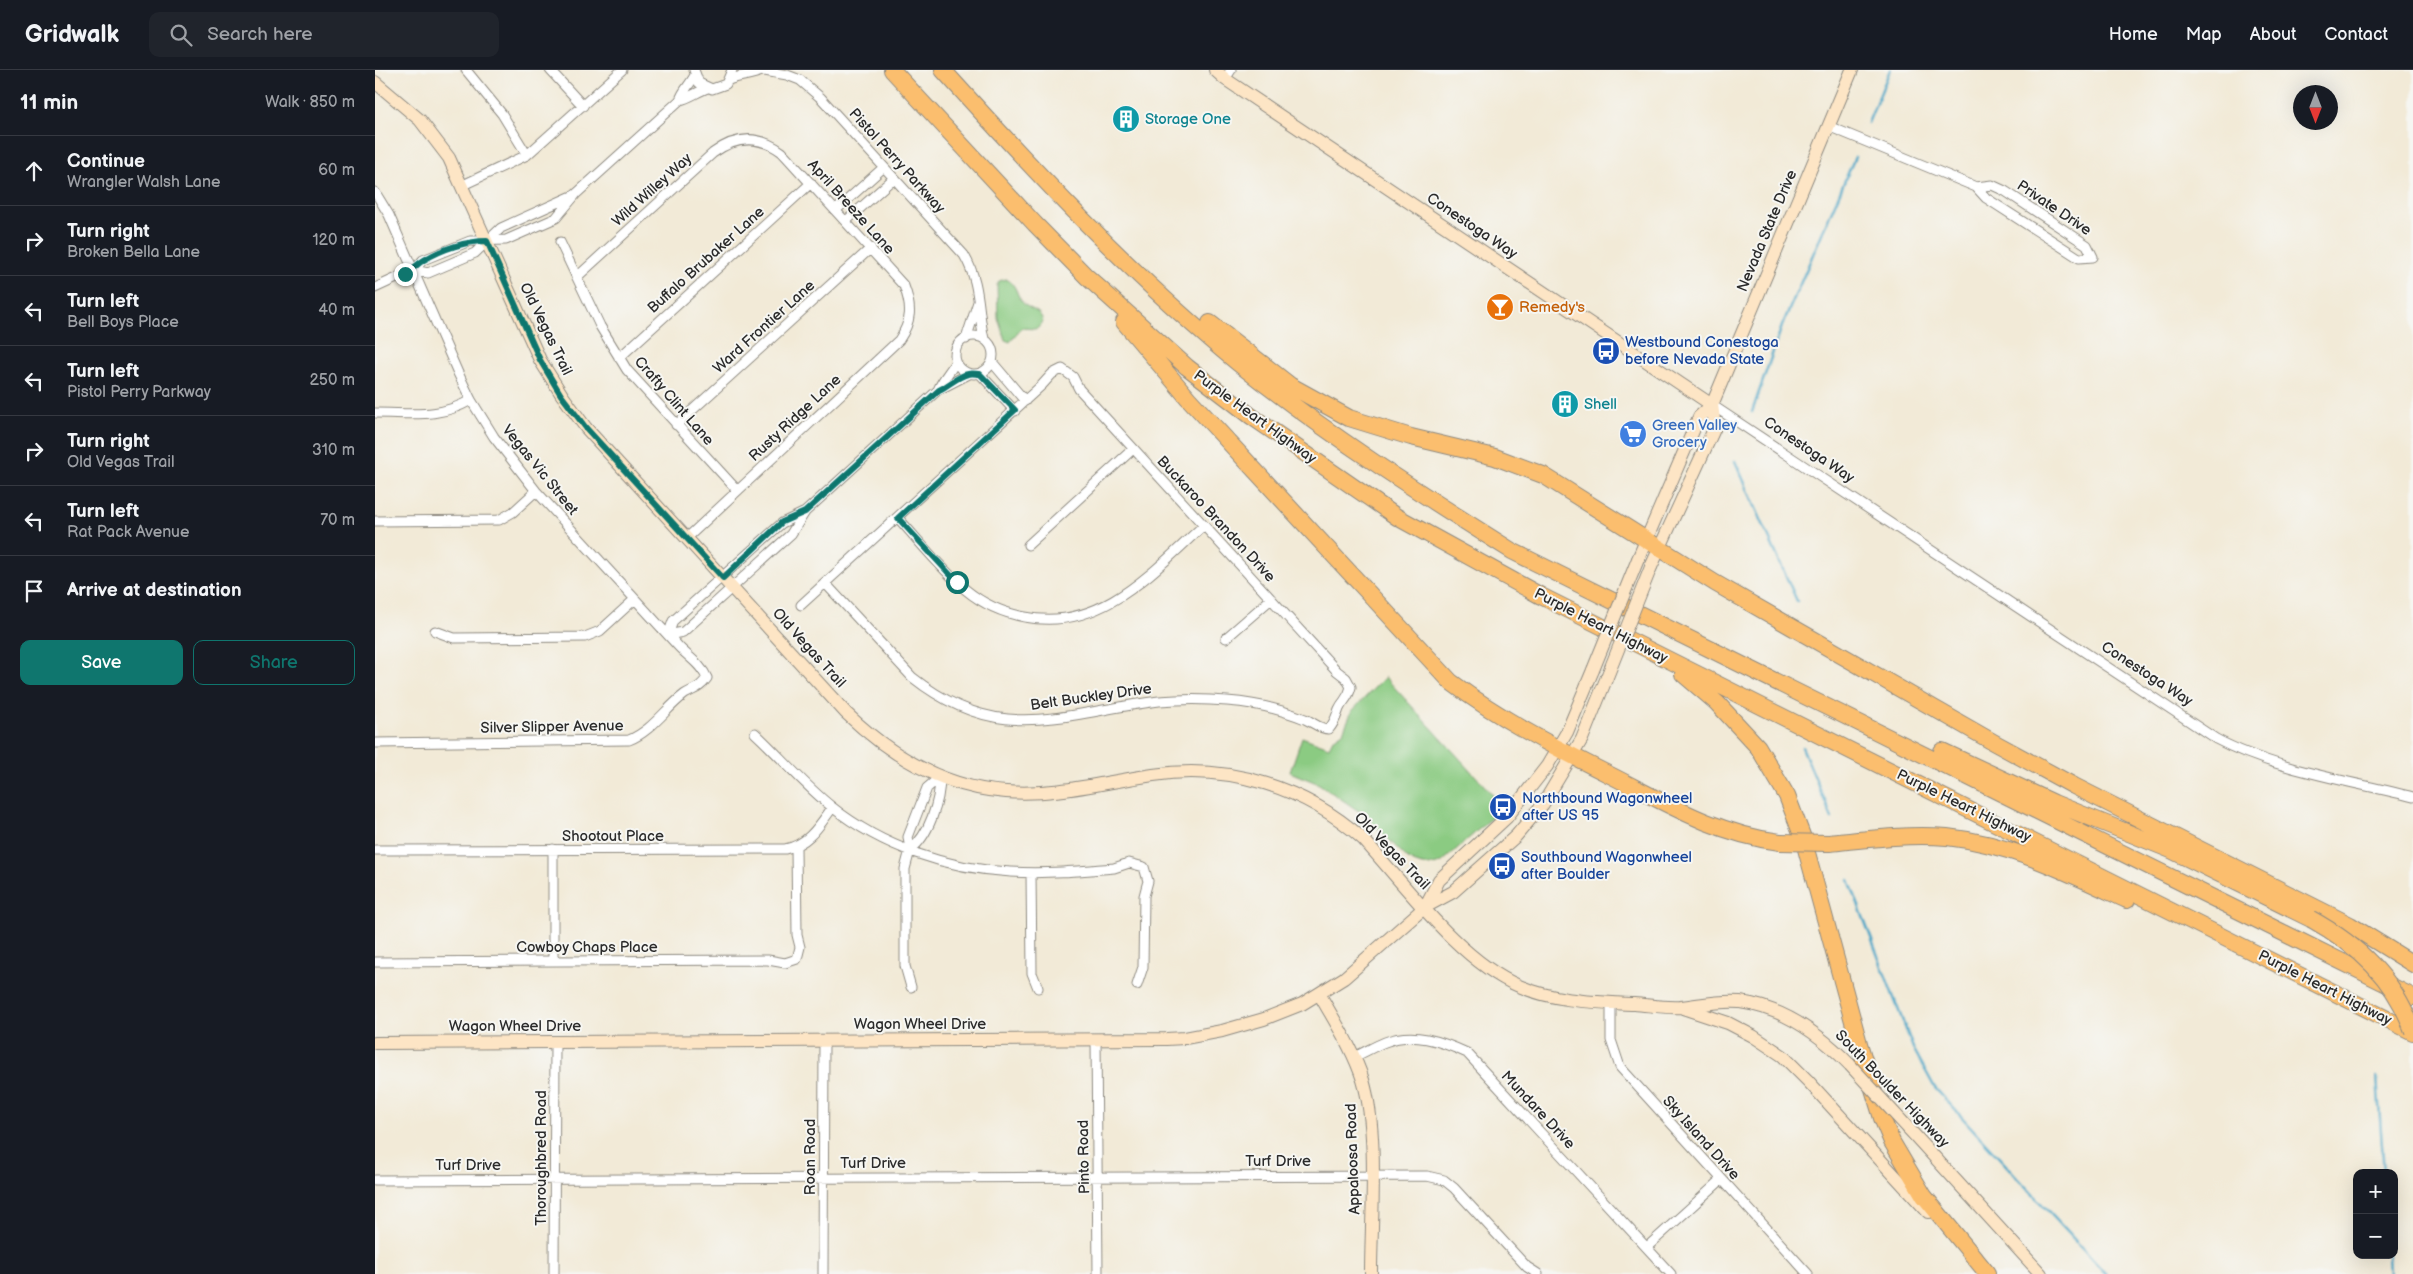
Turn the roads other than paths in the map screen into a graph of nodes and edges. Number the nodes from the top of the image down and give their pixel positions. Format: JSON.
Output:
{"nodes":[{"id":1,"x":466,"y":70,"type":"edge"},
{"id":2,"x":550,"y":70,"type":"edge"},
{"id":3,"x":622,"y":70,"type":"edge"},
{"id":4,"x":732,"y":70,"type":"edge"},
{"id":5,"x":893,"y":70,"type":"edge"},
{"id":6,"x":943,"y":70,"type":"edge"},
{"id":7,"x":1215,"y":70,"type":"edge"},
{"id":8,"x":1852,"y":70,"type":"edge"},
{"id":9,"x":761,"y":71,"type":"edge"},
{"id":10,"x":695,"y":73,"type":"edge"},
{"id":11,"x":1228,"y":75,"type":"edge"},
{"id":12,"x":729,"y":80,"type":"junction"},
{"id":13,"x":375,"y":82,"type":"edge"},
{"id":14,"x":708,"y":88,"type":"junction"},
{"id":15,"x":680,"y":100,"type":"junction"},
{"id":16,"x":583,"y":106,"type":"junction"},
{"id":17,"x":1828,"y":126,"type":"junction"},
{"id":18,"x":753,"y":139,"type":"joint"},
{"id":19,"x":1019,"y":153,"type":"junction"},
{"id":20,"x":527,"y":155,"type":"junction"},
{"id":21,"x":884,"y":166,"type":"junction"},
{"id":22,"x":894,"y":178,"type":"junction"},
{"id":23,"x":811,"y":183,"type":"junction"},
{"id":24,"x":463,"y":185,"type":"junction"},
{"id":25,"x":1976,"y":187,"type":"junction"},
{"id":26,"x":375,"y":192,"type":"edge"},
{"id":27,"x":576,"y":194,"type":"junction"},
{"id":28,"x":836,"y":210,"type":"junction"},
{"id":29,"x":846,"y":221,"type":"junction"},
{"id":30,"x":487,"y":241,"type":"junction"},
{"id":31,"x":560,"y":242,"type":"dead end"},
{"id":32,"x":871,"y":248,"type":"junction"},
{"id":33,"x":414,"y":270,"type":"junction"},
{"id":34,"x":1086,"y":276,"type":"junction"},
{"id":35,"x":577,"y":277,"type":"junction"},
{"id":36,"x":375,"y":288,"type":"edge"},
{"id":37,"x":978,"y":302,"type":"junction"},
{"id":38,"x":911,"y":310,"type":"joint"},
{"id":39,"x":966,"y":338,"type":"junction"},
{"id":40,"x":984,"y":339,"type":"junction"},
{"id":41,"x":619,"y":358,"type":"junction"},
{"id":42,"x":956,"y":361,"type":"junction"},
{"id":43,"x":992,"y":362,"type":"junction"},
{"id":44,"x":969,"y":374,"type":"junction"},
{"id":45,"x":980,"y":374,"type":"junction"},
{"id":46,"x":939,"y":390,"type":"junction"},
{"id":47,"x":471,"y":400,"type":"junction"},
{"id":48,"x":1025,"y":401,"type":"junction"},
{"id":49,"x":1712,"y":404,"type":"junction"},
{"id":50,"x":1015,"y":410,"type":"junction"},
{"id":51,"x":375,"y":413,"type":"edge"},
{"id":52,"x":676,"y":425,"type":"junction"},
{"id":53,"x":1133,"y":449,"type":"junction"},
{"id":54,"x":737,"y":490,"type":"junction"},
{"id":55,"x":536,"y":491,"type":"junction"},
{"id":56,"x":805,"y":512,"type":"junction"},
{"id":57,"x":898,"y":518,"type":"junction"},
{"id":58,"x":375,"y":521,"type":"edge"},
{"id":59,"x":1203,"y":526,"type":"junction"},
{"id":60,"x":687,"y":538,"type":"junction"},
{"id":61,"x":1028,"y":545,"type":"dead end"},
{"id":62,"x":1652,"y":545,"type":"junction"},
{"id":63,"x":727,"y":582,"type":"junction"},
{"id":64,"x":825,"y":583,"type":"junction"},
{"id":65,"x":1271,"y":599,"type":"junction"},
{"id":66,"x":635,"y":600,"type":"junction"},
{"id":67,"x":801,"y":605,"type":"dead end"},
{"id":68,"x":435,"y":631,"type":"dead end"},
{"id":69,"x":668,"y":635,"type":"junction"},
{"id":70,"x":1226,"y":638,"type":"dead end"},
{"id":71,"x":1664,"y":658,"type":"junction"},
{"id":72,"x":1742,"y":664,"type":"junction"},
{"id":73,"x":707,"y":678,"type":"joint"},
{"id":74,"x":1351,"y":687,"type":"joint"},
{"id":75,"x":755,"y":734,"type":"dead end"},
{"id":76,"x":375,"y":743,"type":"edge"},
{"id":77,"x":1557,"y":750,"type":"junction"},
{"id":78,"x":1573,"y":757,"type":"junction"},
{"id":79,"x":940,"y":776,"type":"junction"},
{"id":80,"x":2413,"y":797,"type":"edge"},
{"id":81,"x":833,"y":808,"type":"junction"},
{"id":82,"x":796,"y":847,"type":"junction"},
{"id":83,"x":375,"y":850,"type":"edge"},
{"id":84,"x":553,"y":850,"type":"junction"},
{"id":85,"x":910,"y":850,"type":"junction"},
{"id":86,"x":1031,"y":873,"type":"junction"},
{"id":87,"x":1425,"y":907,"type":"junction"},
{"id":88,"x":553,"y":961,"type":"junction"},
{"id":89,"x":375,"y":962,"type":"edge"},
{"id":90,"x":2413,"y":964,"type":"edge"},
{"id":91,"x":1137,"y":985,"type":"dead end"},
{"id":92,"x":911,"y":987,"type":"dead end"},
{"id":93,"x":1038,"y":988,"type":"dead end"},
{"id":94,"x":1320,"y":995,"type":"junction"},
{"id":95,"x":2413,"y":997,"type":"edge"},
{"id":96,"x":1611,"y":1003,"type":"junction"},
{"id":97,"x":1679,"y":1007,"type":"junction"},
{"id":98,"x":2408,"y":1030,"type":"edge"},
{"id":99,"x":1096,"y":1040,"type":"junction"},
{"id":100,"x":824,"y":1041,"type":"junction"},
{"id":101,"x":555,"y":1042,"type":"junction"},
{"id":102,"x":375,"y":1043,"type":"edge"},
{"id":103,"x":1354,"y":1057,"type":"junction"},
{"id":104,"x":1371,"y":1175,"type":"junction"},
{"id":105,"x":1098,"y":1176,"type":"junction"},
{"id":106,"x":824,"y":1177,"type":"junction"},
{"id":107,"x":555,"y":1179,"type":"junction"},
{"id":108,"x":375,"y":1180,"type":"edge"},
{"id":109,"x":1721,"y":1180,"type":"junction"},
{"id":110,"x":1647,"y":1247,"type":"junction"},
{"id":111,"x":1987,"y":1273,"type":"edge"},
{"id":112,"x":554,"y":1274,"type":"edge"},
{"id":113,"x":823,"y":1274,"type":"edge"},
{"id":114,"x":1098,"y":1274,"type":"edge"},
{"id":115,"x":1371,"y":1274,"type":"edge"},
{"id":116,"x":1538,"y":1274,"type":"edge"},
{"id":117,"x":1671,"y":1274,"type":"edge"},
{"id":118,"x":1808,"y":1274,"type":"edge"},
{"id":119,"x":2041,"y":1274,"type":"edge"}],
"edges":[{"from":1,"to":20,"type":"street"},
{"from":2,"to":16,"type":"street"},
{"from":3,"to":16,"type":"street"},
{"from":4,"to":12,"type":"street"},
{"from":5,"to":34,"type":"highway","name":"Purple Heart Highway"},
{"from":6,"to":19,"type":"highway","name":"Purple Heart Highway"},
{"from":7,"to":11,"type":"street","name":"Conestoga Way"},
{"from":8,"to":17,"type":"street","name":"Nevada State Drive"},
{"from":9,"to":12,"type":"street","name":"Pistol Perry Parkway"},
{"from":9,"to":21,"type":"street","name":"Pistol Perry Parkway"},
{"from":10,"to":14,"type":"street"},
{"from":10,"to":15,"type":"street"},
{"from":11,"to":49,"type":"street","name":"Conestoga Way"},
{"from":12,"to":14,"type":"street","name":"Pistol Perry Parkway"},
{"from":13,"to":24,"type":"street","name":"Old Vegas Trail"},
{"from":14,"to":15,"type":"street"},
{"from":15,"to":27,"type":"street"},
{"from":16,"to":20,"type":"street"},
{"from":17,"to":25,"type":"street","name":"Private Drive"},
{"from":17,"to":49,"type":"street","name":"Nevada State Drive"},
{"from":18,"to":23,"type":"street","name":"April Breeze Lane"},
{"from":18,"to":35,"type":"street","name":"Wild Willey Way"},
{"from":19,"to":62,"type":"highway"},
{"from":19,"to":72,"type":"highway","name":"Purple Heart Highway"},
{"from":20,"to":24,"type":"street"},
{"from":21,"to":22,"type":"street","name":"Pistol Perry Parkway"},
{"from":21,"to":28,"type":"street"},
{"from":22,"to":29,"type":"street"},
{"from":22,"to":37,"type":"street","name":"Pistol Perry Parkway"},
{"from":23,"to":28,"type":"street","name":"April Breeze Lane"},
{"from":23,"to":41,"type":"street","name":"Buffalo Brubaker Lane"},
{"from":24,"to":30,"type":"street","name":"Old Vegas Trail"},
{"from":25,"to":25,"type":"street","name":"Private Drive"},
{"from":26,"to":33,"type":"street","name":"Vegas Vic Street"},
{"from":27,"to":30,"type":"street"},
{"from":27,"to":30,"type":"street"},
{"from":28,"to":29,"type":"street","name":"April Breeze Lane"},
{"from":29,"to":32,"type":"street","name":"April Breeze Lane"},
{"from":30,"to":33,"type":"street"},
{"from":30,"to":33,"type":"street"},
{"from":30,"to":60,"type":"street","name":"Old Vegas Trail"},
{"from":31,"to":35,"type":"street","name":"Crafty Clint Lane"},
{"from":32,"to":38,"type":"street","name":"April Breeze Lane"},
{"from":32,"to":52,"type":"street","name":"Ward Frontier Lane"},
{"from":33,"to":36,"type":"street"},
{"from":33,"to":47,"type":"street","name":"Vegas Vic Street"},
{"from":34,"to":71,"type":"highway","name":"Purple Heart Highway"},
{"from":34,"to":77,"type":"highway"},
{"from":35,"to":41,"type":"street","name":"Crafty Clint Lane"},
{"from":37,"to":39,"type":"street","name":"Pistol Perry Parkway"},
{"from":37,"to":40,"type":"street","name":"Pistol Perry Parkway"},
{"from":38,"to":54,"type":"street","name":"Rusty Ridge Lane"},
{"from":39,"to":40,"type":"street"},
{"from":39,"to":42,"type":"street"},
{"from":40,"to":43,"type":"street"},
{"from":41,"to":52,"type":"street","name":"Crafty Clint Lane"},
{"from":42,"to":44,"type":"street"},
{"from":42,"to":46,"type":"street"},
{"from":43,"to":45,"type":"street"},
{"from":43,"to":48,"type":"street"},
{"from":44,"to":45,"type":"street"},
{"from":44,"to":46,"type":"street"},
{"from":45,"to":50,"type":"street"},
{"from":46,"to":56,"type":"street"},
{"from":47,"to":51,"type":"street"},
{"from":47,"to":55,"type":"street","name":"Vegas Vic Street"},
{"from":48,"to":50,"type":"street"},
{"from":48,"to":53,"type":"street","name":"Buckaroo Brandon Drive"},
{"from":49,"to":62,"type":"street","name":"Nevada State Drive"},
{"from":49,"to":62,"type":"street","name":"Nevada State Drive"},
{"from":49,"to":80,"type":"street","name":"Conestoga Way"},
{"from":50,"to":57,"type":"street"},
{"from":52,"to":54,"type":"street","name":"Crafty Clint Lane"},
{"from":53,"to":59,"type":"street","name":"Buckaroo Brandon Drive"},
{"from":53,"to":61,"type":"street"},
{"from":54,"to":60,"type":"street","name":"Rusty Ridge Lane"},
{"from":55,"to":58,"type":"street"},
{"from":55,"to":66,"type":"street","name":"Vegas Vic Street"},
{"from":56,"to":63,"type":"street"},
{"from":56,"to":63,"type":"street"},
{"from":57,"to":59,"type":"street"},
{"from":57,"to":64,"type":"street"},
{"from":59,"to":65,"type":"street","name":"Buckaroo Brandon Drive"},
{"from":60,"to":63,"type":"street","name":"Old Vegas Trail"},
{"from":62,"to":77,"type":"street","name":"Wagon Wheel Drive","bridge":true},
{"from":62,"to":78,"type":"street","name":"Wagon Wheel Drive","bridge":true},
{"from":62,"to":90,"type":"highway"},
{"from":63,"to":69,"type":"street"},
{"from":63,"to":69,"type":"street"},
{"from":63,"to":79,"type":"street","name":"Old Vegas Trail"},
{"from":64,"to":67,"type":"street"},
{"from":64,"to":74,"type":"street","name":"Belt Buckley Drive"},
{"from":65,"to":70,"type":"street"},
{"from":65,"to":74,"type":"street","name":"Buckaroo Brandon Drive"},
{"from":66,"to":68,"type":"street"},
{"from":66,"to":69,"type":"street","name":"Vegas Vic Street"},
{"from":69,"to":73,"type":"street","name":"Vegas Vic Street"},
{"from":71,"to":98,"type":"highway","name":"Purple Heart Highway"},
{"from":71,"to":111,"type":"highway"},
{"from":72,"to":95,"type":"highway","name":"Purple Heart Highway"},
{"from":72,"to":98,"type":"highway","bridge":true},
{"from":73,"to":76,"type":"street","name":"Silver Slipper Avenue"},
{"from":75,"to":81,"type":"street"},
{"from":77,"to":78,"type":"highway"},
{"from":77,"to":87,"type":"street","name":"Wagon Wheel Drive"},
{"from":78,"to":87,"type":"street","name":"Wagon Wheel Drive"},
{"from":78,"to":98,"type":"highway","bridge":true},
{"from":79,"to":85,"type":"street"},
{"from":79,"to":85,"type":"street"},
{"from":79,"to":87,"type":"street","name":"Old Vegas Trail"},
{"from":81,"to":82,"type":"street"},
{"from":81,"to":85,"type":"street"},
{"from":82,"to":84,"type":"street","name":"Shootout Place"},
{"from":82,"to":88,"type":"street","name":"Cowboy Chaps Place"},
{"from":83,"to":84,"type":"street","name":"Shootout Place"},
{"from":84,"to":88,"type":"street"},
{"from":85,"to":86,"type":"street"},
{"from":85,"to":92,"type":"street"},
{"from":86,"to":91,"type":"street"},
{"from":86,"to":93,"type":"street"},
{"from":87,"to":94,"type":"street","name":"Wagon Wheel Drive"},
{"from":87,"to":96,"type":"street","name":"South Boulder Highway"},
{"from":88,"to":89,"type":"street","name":"Cowboy Chaps Place"},
{"from":94,"to":99,"type":"street","name":"Wagon Wheel Drive"},
{"from":94,"to":103,"type":"street","name":"Appaloosa Road"},
{"from":96,"to":97,"type":"street","name":"South Boulder Highway"},
{"from":96,"to":109,"type":"street","name":"Sky Island Drive"},
{"from":97,"to":111,"type":"street","name":"South Boulder Highway"},
{"from":97,"to":119,"type":"street","name":"South Boulder Highway","bridge":true},
{"from":99,"to":100,"type":"street","name":"Wagon Wheel Drive"},
{"from":99,"to":105,"type":"street","name":"Pinto Road"},
{"from":100,"to":101,"type":"street","name":"Wagon Wheel Drive"},
{"from":100,"to":106,"type":"street","name":"Roan Road"},
{"from":101,"to":102,"type":"street","name":"Wagon Wheel Drive"},
{"from":101,"to":107,"type":"street","name":"Thoroughbred Road"},
{"from":103,"to":104,"type":"street","name":"Appaloosa Road"},
{"from":103,"to":110,"type":"street","name":"Mundare Drive"},
{"from":104,"to":105,"type":"street","name":"Turf Drive"},
{"from":104,"to":115,"type":"street","name":"Appaloosa Road"},
{"from":104,"to":116,"type":"street","name":"Turf Drive"},
{"from":105,"to":106,"type":"street","name":"Turf Drive"},
{"from":105,"to":114,"type":"street","name":"Pinto Road"},
{"from":106,"to":107,"type":"street","name":"Turf Drive"},
{"from":106,"to":113,"type":"street","name":"Roan Road"},
{"from":107,"to":108,"type":"street","name":"Turf Drive"},
{"from":107,"to":112,"type":"street","name":"Thoroughbred Road"},
{"from":109,"to":110,"type":"street"},
{"from":109,"to":118,"type":"street","name":"Sky Island Drive"},
{"from":110,"to":117,"type":"street","name":"Mundare Drive"}]}
